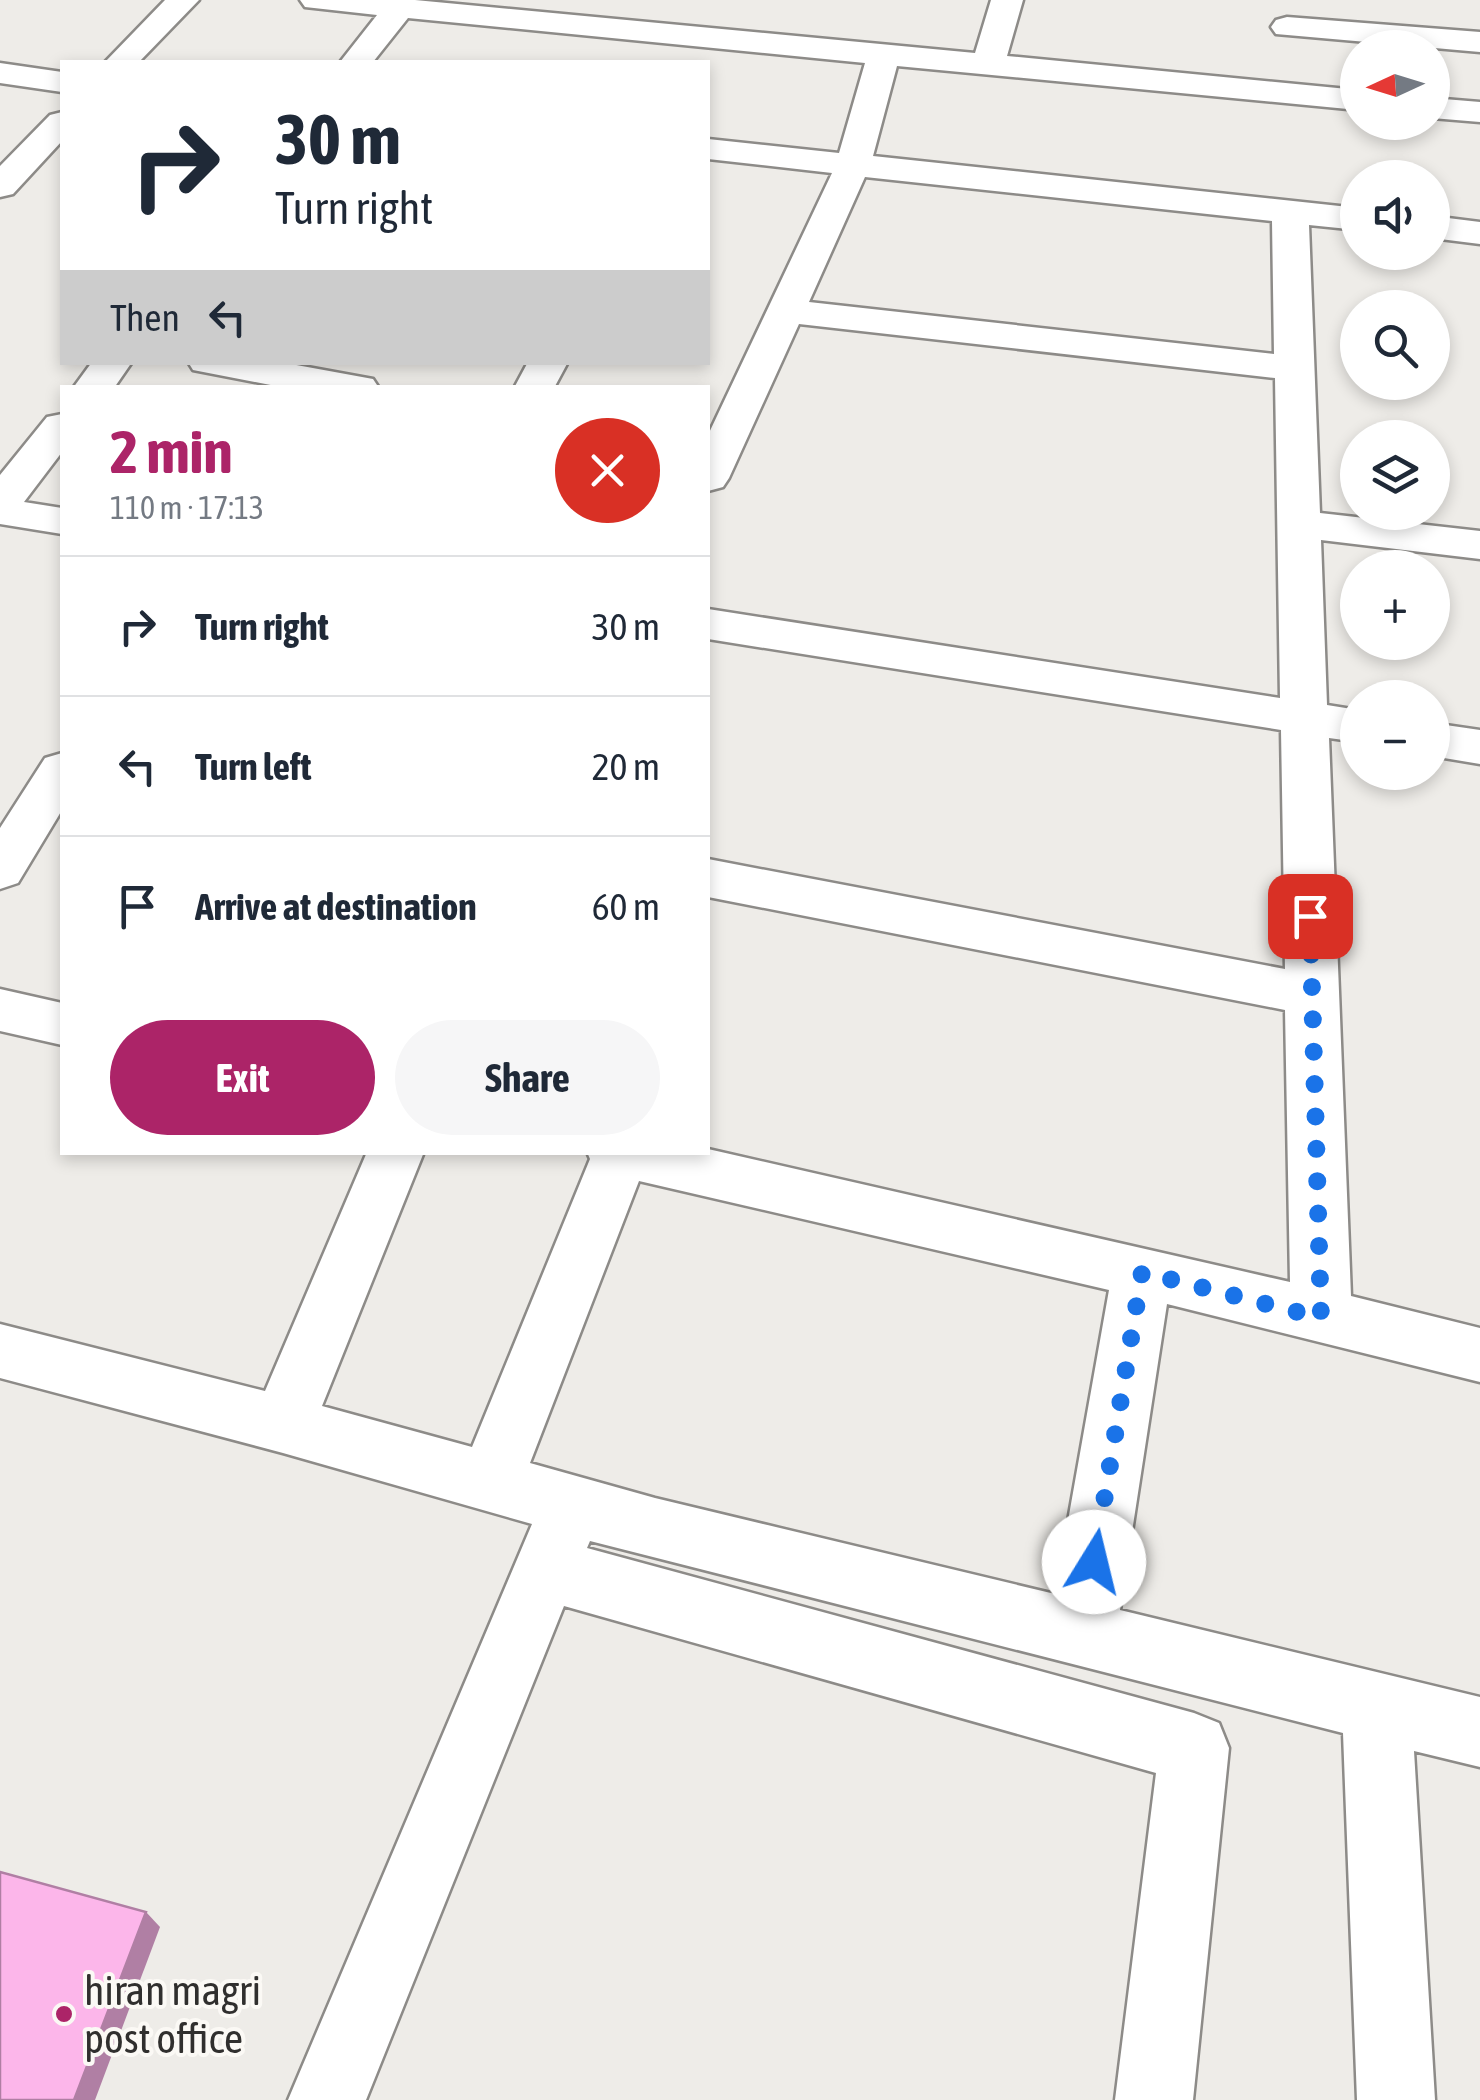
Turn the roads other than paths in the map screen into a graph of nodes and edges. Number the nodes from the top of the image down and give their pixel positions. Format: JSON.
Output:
{"nodes":[{"id":1,"x":182,"y":0,"type":"edge"},
{"id":2,"x":316,"y":0,"type":"edge"},
{"id":3,"x":1007,"y":0,"type":"edge"},
{"id":4,"x":400,"y":8,"type":"junction"},
{"id":5,"x":1287,"y":13,"type":"edge"},
{"id":6,"x":1479,"y":31,"type":"edge"},
{"id":7,"x":884,"y":55,"type":"junction"},
{"id":8,"x":123,"y":60,"type":"edge"},
{"id":9,"x":358,"y":60,"type":"edge"},
{"id":10,"x":988,"y":65,"type":"junction"},
{"id":11,"x":0,"y":73,"type":"edge"},
{"id":12,"x":60,"y":82,"type":"edge"},
{"id":13,"x":1281,"y":93,"type":"junction"},
{"id":14,"x":1340,"y":98,"type":"edge"},
{"id":15,"x":1450,"y":110,"type":"edge"},
{"id":16,"x":1480,"y":112,"type":"edge"},
{"id":17,"x":60,"y":124,"type":"edge"},
{"id":18,"x":710,"y":149,"type":"edge"},
{"id":19,"x":853,"y":165,"type":"junction"},
{"id":20,"x":0,"y":186,"type":"edge"},
{"id":21,"x":1290,"y":212,"type":"junction"},
{"id":22,"x":1340,"y":218,"type":"edge"},
{"id":23,"x":1450,"y":230,"type":"edge"},
{"id":24,"x":1480,"y":233,"type":"edge"},
{"id":25,"x":785,"y":311,"type":"junction"},
{"id":26,"x":112,"y":365,"type":"edge"},
{"id":27,"x":235,"y":365,"type":"edge"},
{"id":28,"x":1294,"y":368,"type":"junction"},
{"id":29,"x":342,"y":377,"type":"edge"},
{"id":30,"x":95,"y":385,"type":"edge"},
{"id":31,"x":60,"y":429,"type":"edge"},
{"id":32,"x":712,"y":457,"type":"edge"},
{"id":33,"x":0,"y":507,"type":"edge"},
{"id":34,"x":60,"y":520,"type":"edge"},
{"id":35,"x":1300,"y":524,"type":"junction"},
{"id":36,"x":1480,"y":545,"type":"edge"},
{"id":37,"x":710,"y":624,"type":"edge"},
{"id":38,"x":1304,"y":717,"type":"junction"},
{"id":39,"x":1340,"y":723,"type":"edge"},
{"id":40,"x":1450,"y":742,"type":"edge"},
{"id":41,"x":1480,"y":747,"type":"edge"},
{"id":42,"x":60,"y":773,"type":"edge"},
{"id":43,"x":0,"y":870,"type":"edge"},
{"id":44,"x":710,"y":878,"type":"edge"},
{"id":45,"x":1312,"y":995,"type":"junction"},
{"id":46,"x":0,"y":1010,"type":"edge"},
{"id":47,"x":60,"y":1024,"type":"edge"},
{"id":48,"x":395,"y":1155,"type":"edge"},
{"id":49,"x":617,"y":1155,"type":"edge"},
{"id":50,"x":627,"y":1155,"type":"edge"},
{"id":51,"x":1142,"y":1272,"type":"junction"},
{"id":52,"x":1321,"y":1318,"type":"junction"},
{"id":53,"x":1480,"y":1355,"type":"edge"},
{"id":54,"x":4,"y":1359,"type":"edge"},
{"id":55,"x":283,"y":1424,"type":"junction"},
{"id":56,"x":490,"y":1482,"type":"junction"},
{"id":57,"x":559,"y":1538,"type":"junction"},
{"id":58,"x":1082,"y":1634,"type":"junction"},
{"id":59,"x":1377,"y":1707,"type":"junction"},
{"id":60,"x":1480,"y":1732,"type":"edge"},
{"id":61,"x":327,"y":2100,"type":"edge"},
{"id":62,"x":1154,"y":2100,"type":"edge"},
{"id":63,"x":1396,"y":2100,"type":"edge"}],
"edges":[{"from":1,"to":8,"type":"street"},
{"from":2,"to":4,"type":"street"},
{"from":3,"to":10,"type":"street"},
{"from":4,"to":7,"type":"street"},
{"from":4,"to":9,"type":"street"},
{"from":5,"to":6,"type":"street"},
{"from":5,"to":13,"type":"street"},
{"from":7,"to":10,"type":"street"},
{"from":7,"to":19,"type":"street"},
{"from":10,"to":13,"type":"street"},
{"from":11,"to":12,"type":"street"},
{"from":13,"to":14,"type":"street"},
{"from":15,"to":16,"type":"street"},
{"from":17,"to":20,"type":"street"},
{"from":18,"to":19,"type":"street"},
{"from":19,"to":21,"type":"street"},
{"from":19,"to":25,"type":"street"},
{"from":21,"to":22,"type":"street"},
{"from":21,"to":28,"type":"street"},
{"from":23,"to":24,"type":"street"},
{"from":25,"to":28,"type":"street"},
{"from":25,"to":32,"type":"street"},
{"from":26,"to":30,"type":"street"},
{"from":27,"to":29,"type":"street"},
{"from":28,"to":35,"type":"street"},
{"from":31,"to":33,"type":"street"},
{"from":33,"to":34,"type":"street"},
{"from":35,"to":36,"type":"street"},
{"from":35,"to":38,"type":"street"},
{"from":37,"to":38,"type":"street"},
{"from":38,"to":39,"type":"street"},
{"from":38,"to":45,"type":"street"},
{"from":40,"to":41,"type":"street"},
{"from":42,"to":43,"type":"street"},
{"from":44,"to":45,"type":"street"},
{"from":45,"to":52,"type":"street"},
{"from":46,"to":47,"type":"street"},
{"from":48,"to":55,"type":"street"},
{"from":49,"to":56,"type":"street"},
{"from":50,"to":51,"type":"street"},
{"from":51,"to":52,"type":"street"},
{"from":51,"to":58,"type":"street"},
{"from":52,"to":53,"type":"street"},
{"from":54,"to":55,"type":"street"},
{"from":55,"to":56,"type":"street"},
{"from":56,"to":57,"type":"street"},
{"from":57,"to":58,"type":"street"},
{"from":57,"to":61,"type":"street"},
{"from":57,"to":62,"type":"street"},
{"from":58,"to":59,"type":"street"},
{"from":59,"to":60,"type":"street"},
{"from":59,"to":63,"type":"street"}]}
